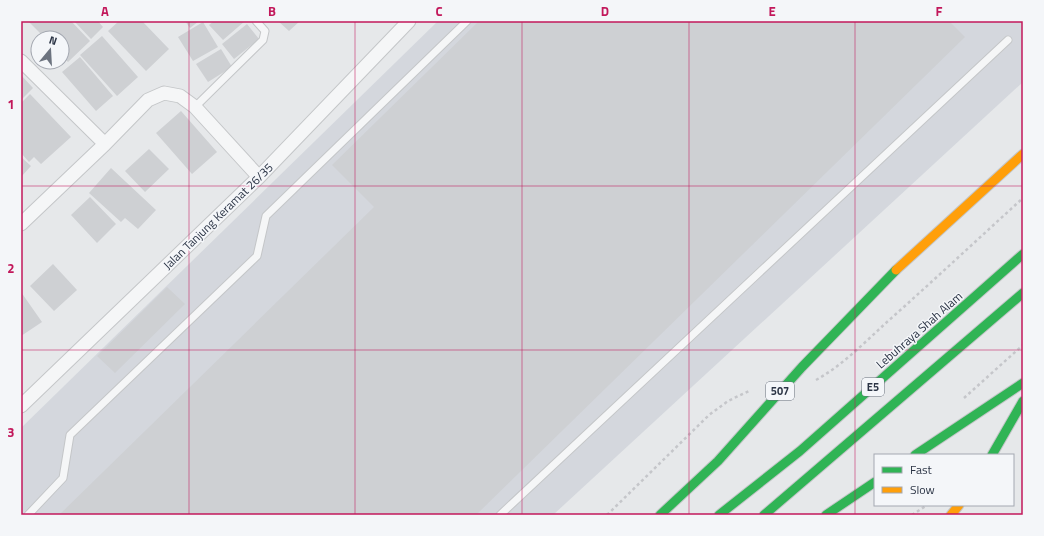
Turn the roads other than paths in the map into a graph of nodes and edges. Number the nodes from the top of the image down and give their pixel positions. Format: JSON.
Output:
{"nodes":[{"id":1,"x":256,"y":21,"type":"edge"},
{"id":2,"x":409,"y":21,"type":"edge"},
{"id":3,"x":467,"y":21,"type":"edge"},
{"id":4,"x":1008,"y":40,"type":"dead end"},
{"id":5,"x":21,"y":61,"type":"edge"},
{"id":6,"x":195,"y":106,"type":"junction"},
{"id":7,"x":105,"y":144,"type":"junction"},
{"id":8,"x":1023,"y":154,"type":"edge"},
{"id":9,"x":259,"y":177,"type":"junction"},
{"id":10,"x":21,"y":224,"type":"edge"},
{"id":11,"x":1023,"y":254,"type":"edge"},
{"id":12,"x":1023,"y":293,"type":"edge"},
{"id":13,"x":1023,"y":383,"type":"edge"},
{"id":14,"x":1023,"y":401,"type":"edge"},
{"id":15,"x":21,"y":406,"type":"edge"},
{"id":16,"x":916,"y":454,"type":"edge"},
{"id":17,"x":993,"y":454,"type":"edge"},
{"id":18,"x":874,"y":483,"type":"edge"},
{"id":19,"x":958,"y":506,"type":"edge"},
{"id":20,"x":28,"y":515,"type":"edge"},
{"id":21,"x":500,"y":515,"type":"edge"},
{"id":22,"x":660,"y":515,"type":"edge"},
{"id":23,"x":719,"y":515,"type":"edge"},
{"id":24,"x":764,"y":515,"type":"edge"},
{"id":25,"x":826,"y":515,"type":"edge"},
{"id":26,"x":950,"y":515,"type":"edge"}],
"edges":[{"from":1,"to":6,"type":"lane"},
{"from":2,"to":9,"type":"street","name":"Jalan Tanjung Keramat 26/35"},
{"from":3,"to":20,"type":"lane"},
{"from":4,"to":21,"type":"lane"},
{"from":5,"to":7,"type":"street"},
{"from":6,"to":7,"type":"street"},
{"from":6,"to":9,"type":"street"},
{"from":7,"to":10,"type":"street"},
{"from":8,"to":22,"type":"main road","number":"507"},
{"from":9,"to":15,"type":"street","name":"Jalan Tanjung Keramat 26/35"},
{"from":11,"to":23,"type":"main road","name":"Lebuhraya Shah Alam","number":"E5"},
{"from":12,"to":24,"type":"main road","number":"E5"},
{"from":13,"to":16,"type":"main road"},
{"from":14,"to":17,"type":"main road"},
{"from":18,"to":25,"type":"main road"},
{"from":19,"to":26,"type":"main road"}]}
